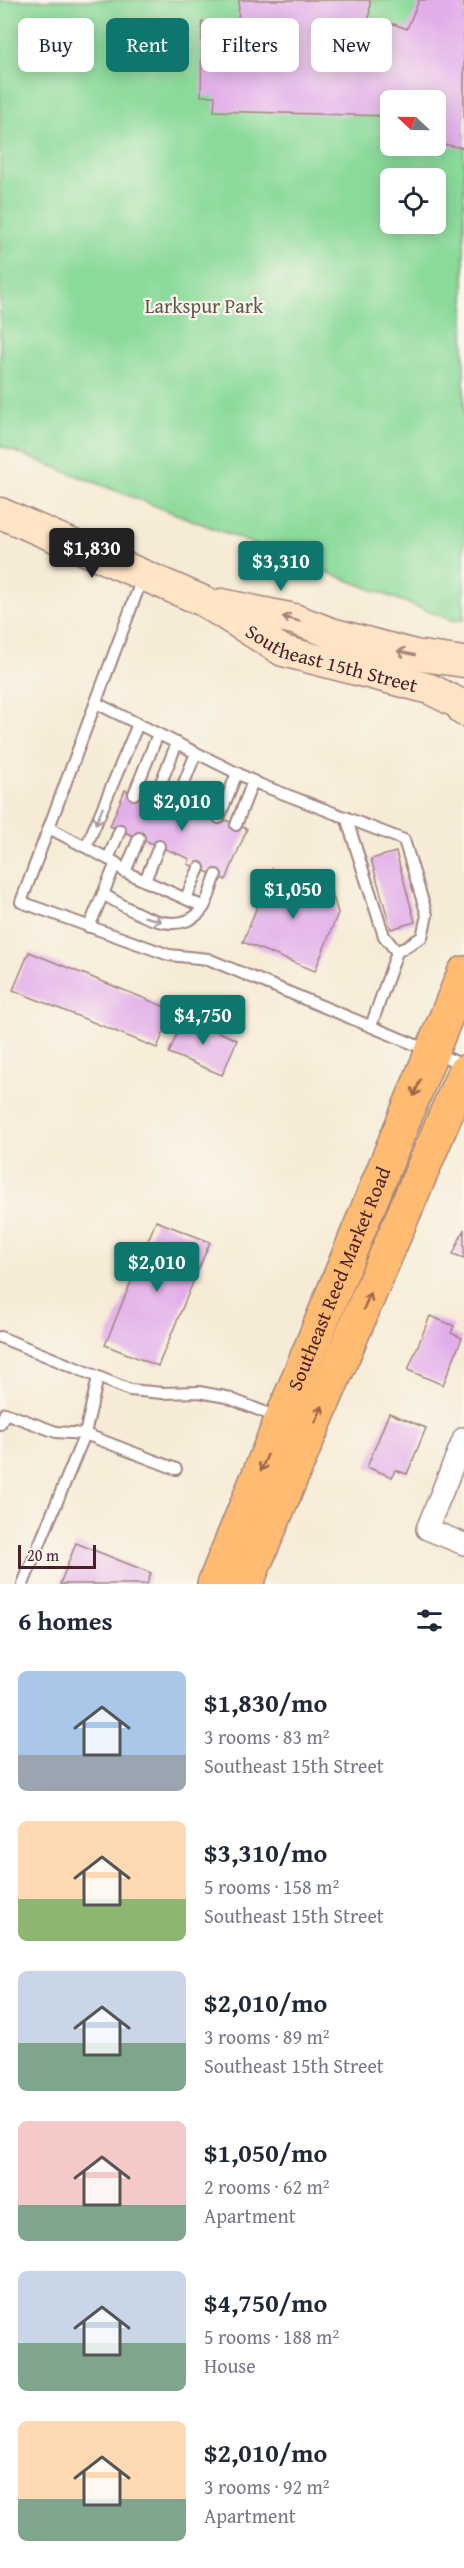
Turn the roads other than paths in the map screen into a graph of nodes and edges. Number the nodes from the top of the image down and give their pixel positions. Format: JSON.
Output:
{"nodes":[{"id":1,"x":0,"y":513,"type":"edge"},
{"id":2,"x":144,"y":575,"type":"junction"},
{"id":3,"x":203,"y":601,"type":"junction"},
{"id":4,"x":464,"y":662,"type":"edge"},
{"id":5,"x":96,"y":703,"type":"junction"},
{"id":6,"x":464,"y":711,"type":"edge"},
{"id":7,"x":138,"y":724,"type":"junction"},
{"id":8,"x":158,"y":734,"type":"junction"},
{"id":9,"x":177,"y":743,"type":"junction"},
{"id":10,"x":196,"y":753,"type":"junction"},
{"id":11,"x":237,"y":773,"type":"junction"},
{"id":12,"x":253,"y":781,"type":"junction"},
{"id":13,"x":134,"y":794,"type":"dead end"},
{"id":14,"x":177,"y":801,"type":"dead end"},
{"id":15,"x":153,"y":802,"type":"dead end"},
{"id":16,"x":346,"y":817,"type":"junction"},
{"id":17,"x":219,"y":818,"type":"dead end"},
{"id":18,"x":236,"y":825,"type":"dead end"},
{"id":19,"x":49,"y":828,"type":"junction"},
{"id":20,"x":120,"y":830,"type":"dead end"},
{"id":21,"x":139,"y":838,"type":"dead end"},
{"id":22,"x":159,"y":846,"type":"dead end"},
{"id":23,"x":86,"y":848,"type":"junction"},
{"id":24,"x":112,"y":861,"type":"junction"},
{"id":25,"x":198,"y":868,"type":"dead end"},
{"id":26,"x":125,"y":872,"type":"junction"},
{"id":27,"x":216,"y":875,"type":"dead end"},
{"id":28,"x":145,"y":881,"type":"junction"},
{"id":29,"x":103,"y":894,"type":"junction"},
{"id":30,"x":186,"y":898,"type":"junction"},
{"id":31,"x":204,"y":907,"type":"junction"},
{"id":32,"x":89,"y":927,"type":"junction"},
{"id":33,"x":397,"y":952,"type":"junction"},
{"id":34,"x":464,"y":972,"type":"edge"},
{"id":35,"x":370,"y":1026,"type":"junction"},
{"id":36,"x":431,"y":1052,"type":"junction"},
{"id":37,"x":464,"y":1065,"type":"edge"},
{"id":38,"x":464,"y":1072,"type":"edge"},
{"id":39,"x":0,"y":1337,"type":"edge"},
{"id":40,"x":98,"y":1377,"type":"junction"},
{"id":41,"x":282,"y":1419,"type":"junction"},
{"id":42,"x":0,"y":1424,"type":"edge"},
{"id":43,"x":85,"y":1434,"type":"junction"},
{"id":44,"x":464,"y":1438,"type":"edge"},
{"id":45,"x":176,"y":1469,"type":"dead end"},
{"id":46,"x":464,"y":1544,"type":"edge"},
{"id":47,"x":23,"y":1584,"type":"edge"},
{"id":48,"x":214,"y":1584,"type":"edge"},
{"id":49,"x":246,"y":1584,"type":"edge"}],
"edges":[{"from":1,"to":2,"type":"main road","name":"Southeast 15th Street"},
{"from":2,"to":3,"type":"main road","name":"Southeast 15th Street"},
{"from":2,"to":5,"type":"lane"},
{"from":4,"to":3,"type":"main road","name":"Southeast 15th Street","one_way":true},
{"from":3,"to":6,"type":"main road","name":"Southeast 15th Street"},
{"from":5,"to":7,"type":"lane"},
{"from":5,"to":19,"type":"lane"},
{"from":7,"to":8,"type":"lane"},
{"from":7,"to":23,"type":"lane","one_way":true},
{"from":8,"to":9,"type":"lane"},
{"from":8,"to":13,"type":"lane"},
{"from":9,"to":10,"type":"lane"},
{"from":9,"to":15,"type":"lane"},
{"from":10,"to":11,"type":"lane"},
{"from":10,"to":14,"type":"lane"},
{"from":11,"to":12,"type":"lane"},
{"from":11,"to":17,"type":"lane"},
{"from":12,"to":16,"type":"lane"},
{"from":12,"to":18,"type":"lane"},
{"from":16,"to":33,"type":"lane"},
{"from":16,"to":33,"type":"lane"},
{"from":19,"to":23,"type":"lane"},
{"from":19,"to":32,"type":"lane"},
{"from":20,"to":24,"type":"lane"},
{"from":21,"to":26,"type":"lane"},
{"from":22,"to":28,"type":"lane"},
{"from":23,"to":24,"type":"lane"},
{"from":24,"to":26,"type":"lane"},
{"from":24,"to":29,"type":"lane"},
{"from":25,"to":30,"type":"lane"},
{"from":26,"to":28,"type":"lane"},
{"from":27,"to":31,"type":"lane"},
{"from":28,"to":30,"type":"lane"},
{"from":29,"to":31,"type":"lane","one_way":true},
{"from":29,"to":32,"type":"lane"},
{"from":30,"to":31,"type":"lane"},
{"from":32,"to":35,"type":"lane"},
{"from":33,"to":35,"type":"lane"},
{"from":34,"to":36,"type":"main road","name":"Southeast Reed Market Road"},
{"from":35,"to":36,"type":"lane"},
{"from":36,"to":37,"type":"lane"},
{"from":36,"to":41,"type":"main road","name":"Southeast Reed Market Road","one_way":true},
{"from":49,"to":38,"type":"main road","name":"Southeast Reed Market Road","one_way":true},
{"from":39,"to":40,"type":"lane"},
{"from":40,"to":41,"type":"lane"},
{"from":40,"to":43,"type":"lane"},
{"from":41,"to":48,"type":"main road","name":"Southeast Reed Market Road","one_way":true},
{"from":42,"to":43,"type":"lane"},
{"from":43,"to":45,"type":"lane"},
{"from":43,"to":47,"type":"lane"},
{"from":44,"to":46,"type":"street"}]}
